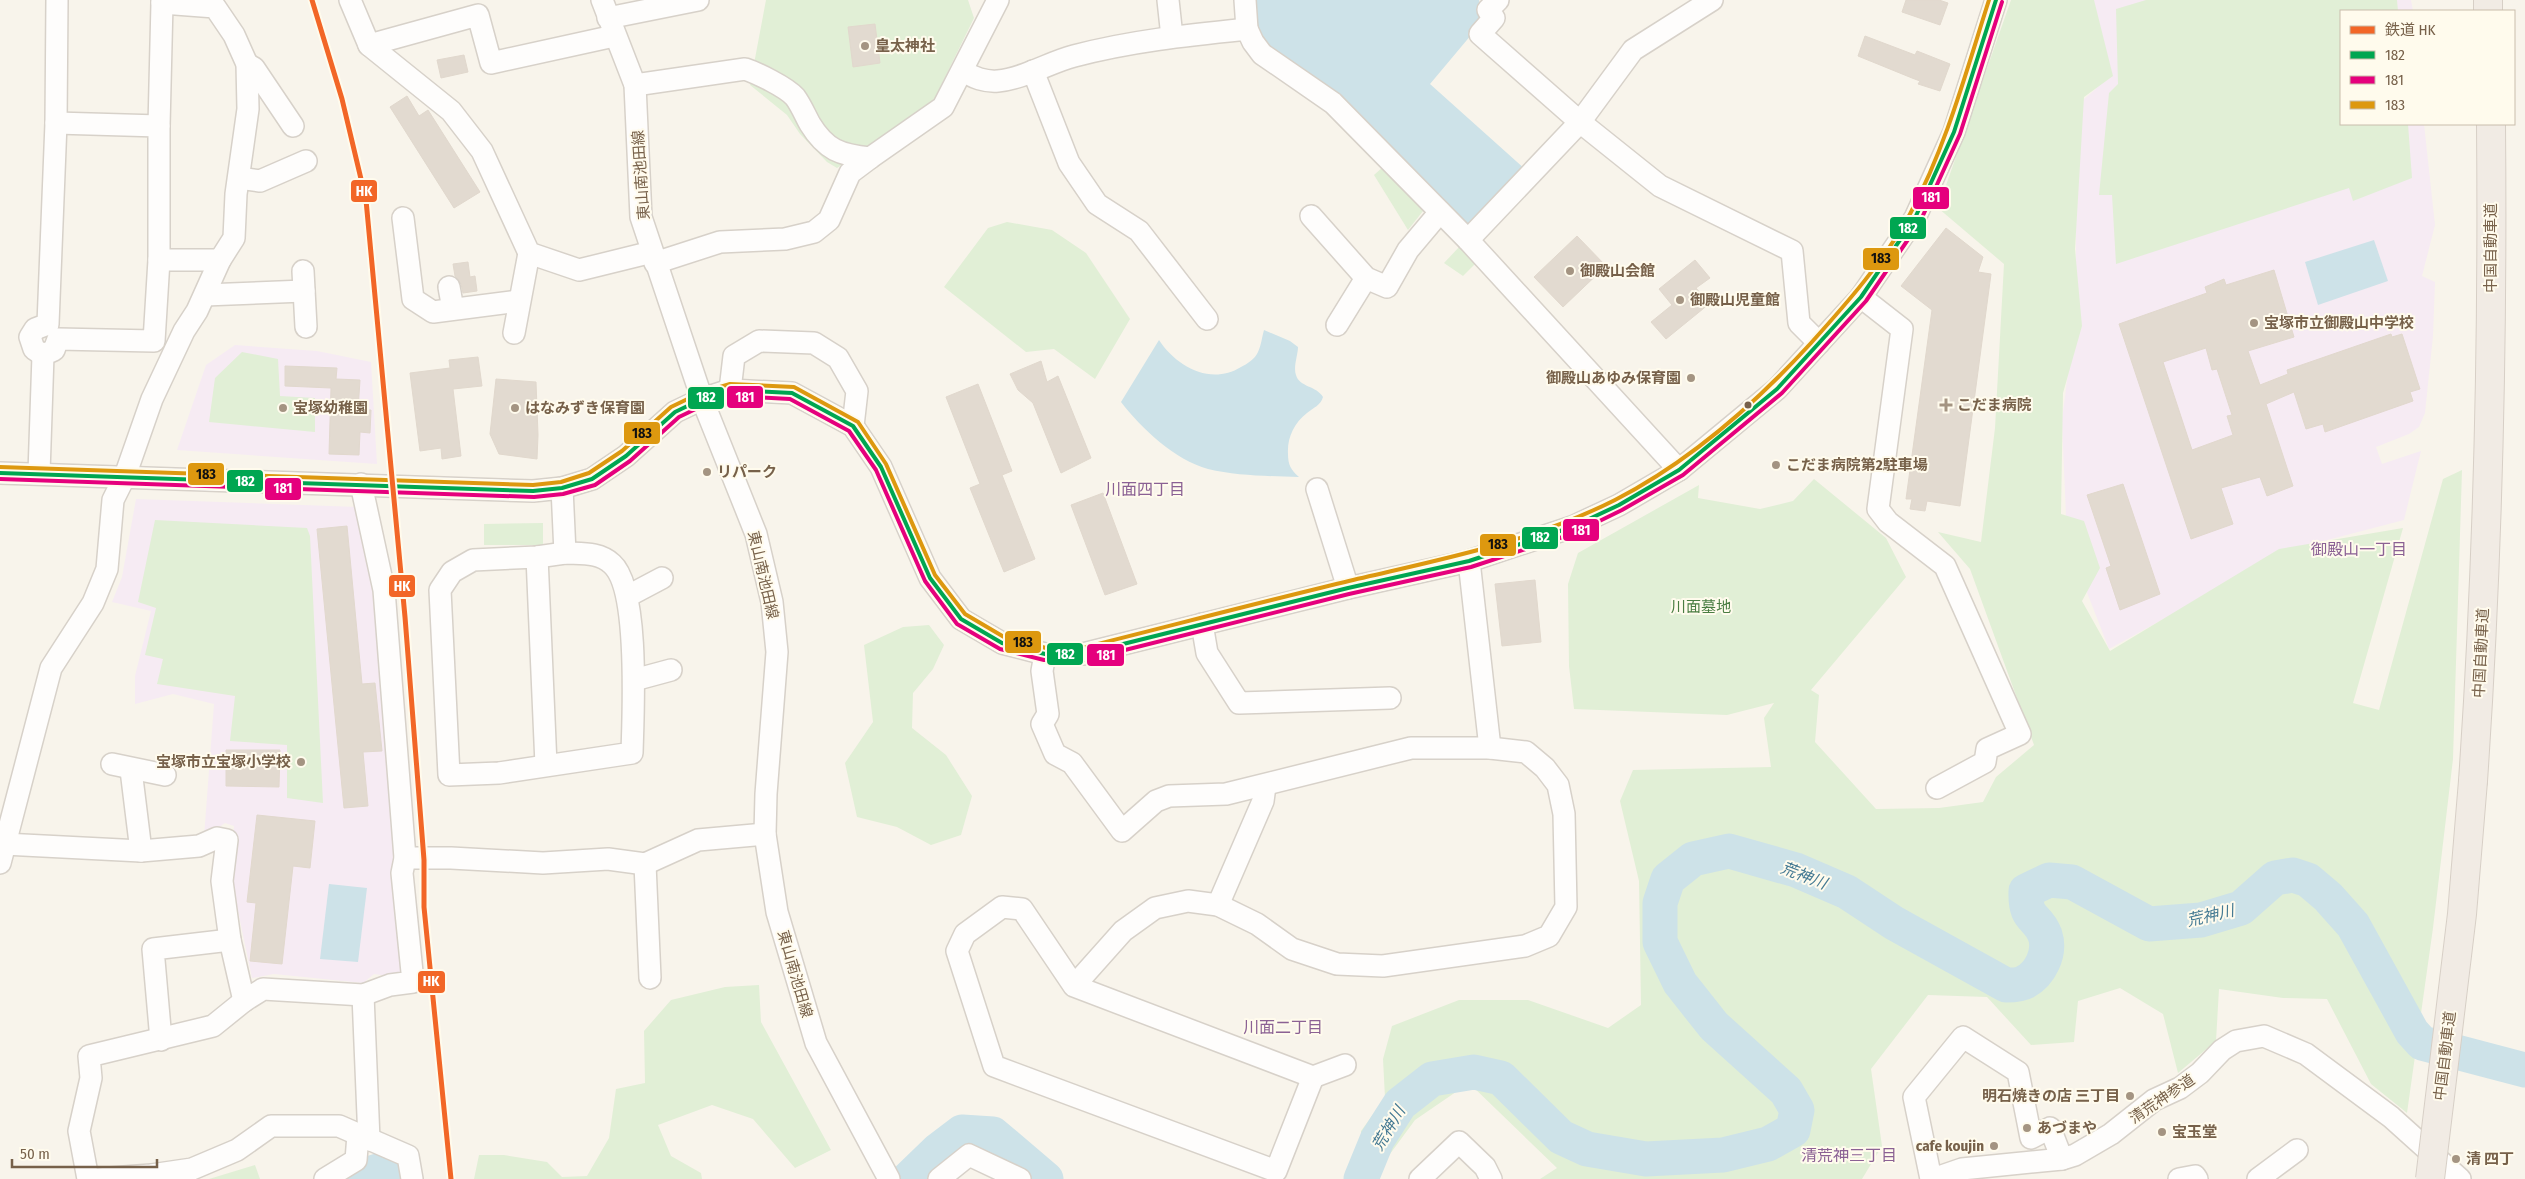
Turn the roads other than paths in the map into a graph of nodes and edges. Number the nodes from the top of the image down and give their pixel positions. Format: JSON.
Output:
{"nodes":[{"id":1,"x":57,"y":0,"type":"edge"},
{"id":2,"x":350,"y":0,"type":"edge"},
{"id":3,"x":698,"y":0,"type":"edge"},
{"id":4,"x":998,"y":0,"type":"edge"},
{"id":5,"x":1168,"y":0,"type":"edge"},
{"id":6,"x":1245,"y":0,"type":"edge"},
{"id":7,"x":1498,"y":0,"type":"edge"},
{"id":8,"x":1712,"y":0,"type":"edge"},
{"id":9,"x":1996,"y":0,"type":"edge"},
{"id":10,"x":162,"y":2,"type":"edge"},
{"id":11,"x":608,"y":18,"type":"edge"},
{"id":12,"x":1247,"y":29,"type":"junction"},
{"id":13,"x":1172,"y":37,"type":"junction"},
{"id":14,"x":368,"y":45,"type":"junction"},
{"id":15,"x":247,"y":64,"type":"junction"},
{"id":16,"x":964,"y":70,"type":"junction"},
{"id":17,"x":1033,"y":71,"type":"junction"},
{"id":18,"x":635,"y":85,"type":"junction"},
{"id":19,"x":1580,"y":122,"type":"junction"},
{"id":20,"x":56,"y":123,"type":"junction"},
{"id":21,"x":2491,"y":125,"type":"edge"},
{"id":22,"x":159,"y":126,"type":"junction"},
{"id":23,"x":293,"y":126,"type":"dead end"},
{"id":24,"x":870,"y":158,"type":"junction"},
{"id":25,"x":306,"y":161,"type":"dead end"},
{"id":26,"x":239,"y":178,"type":"junction"},
{"id":27,"x":1440,"y":212,"type":"junction"},
{"id":28,"x":1312,"y":216,"type":"dead end"},
{"id":29,"x":403,"y":218,"type":"dead end"},
{"id":30,"x":1468,"y":240,"type":"junction"},
{"id":31,"x":529,"y":253,"type":"junction"},
{"id":32,"x":653,"y":257,"type":"junction"},
{"id":33,"x":159,"y":260,"type":"junction"},
{"id":34,"x":220,"y":260,"type":"junction"},
{"id":35,"x":1366,"y":278,"type":"junction"},
{"id":36,"x":450,"y":287,"type":"dead end"},
{"id":37,"x":205,"y":295,"type":"junction"},
{"id":38,"x":1861,"y":297,"type":"junction"},
{"id":39,"x":519,"y":301,"type":"junction"},
{"id":40,"x":453,"y":309,"type":"junction"},
{"id":41,"x":1207,"y":319,"type":"dead end"},
{"id":42,"x":1337,"y":325,"type":"dead end"},
{"id":43,"x":306,"y":327,"type":"dead end"},
{"id":44,"x":53,"y":332,"type":"junction"},
{"id":45,"x":514,"y":333,"type":"dead end"},
{"id":46,"x":1819,"y":343,"type":"junction"},
{"id":47,"x":730,"y":390,"type":"junction"},
{"id":48,"x":702,"y":399,"type":"junction"},
{"id":49,"x":853,"y":426,"type":"junction"},
{"id":50,"x":1679,"y":470,"type":"junction"},
{"id":51,"x":0,"y":473,"type":"edge"},
{"id":52,"x":39,"y":473,"type":"junction"},
{"id":53,"x":125,"y":476,"type":"junction"},
{"id":54,"x":361,"y":484,"type":"junction"},
{"id":55,"x":562,"y":488,"type":"junction"},
{"id":56,"x":1317,"y":489,"type":"dead end"},
{"id":57,"x":565,"y":553,"type":"junction"},
{"id":58,"x":537,"y":557,"type":"junction"},
{"id":59,"x":1469,"y":562,"type":"junction"},
{"id":60,"x":662,"y":578,"type":"dead end"},
{"id":61,"x":1348,"y":588,"type":"junction"},
{"id":62,"x":628,"y":596,"type":"junction"},
{"id":63,"x":1202,"y":624,"type":"junction"},
{"id":64,"x":1045,"y":654,"type":"junction"},
{"id":65,"x":671,"y":670,"type":"dead end"},
{"id":66,"x":634,"y":680,"type":"junction"},
{"id":67,"x":1390,"y":698,"type":"dead end"},
{"id":68,"x":1490,"y":748,"type":"junction"},
{"id":69,"x":546,"y":766,"type":"junction"},
{"id":70,"x":165,"y":775,"type":"dead end"},
{"id":71,"x":1264,"y":786,"type":"junction"},
{"id":72,"x":1937,"y":788,"type":"dead end"},
{"id":73,"x":765,"y":834,"type":"junction"},
{"id":74,"x":141,"y":852,"type":"junction"},
{"id":75,"x":2,"y":854,"type":"edge"},
{"id":76,"x":405,"y":858,"type":"junction"},
{"id":77,"x":645,"y":864,"type":"junction"},
{"id":78,"x":1218,"y":905,"type":"junction"},
{"id":79,"x":230,"y":940,"type":"junction"},
{"id":80,"x":650,"y":978,"type":"dead end"},
{"id":81,"x":1074,"y":986,"type":"junction"},
{"id":82,"x":363,"y":995,"type":"junction"},
{"id":83,"x":244,"y":1001,"type":"junction"},
{"id":84,"x":161,"y":1040,"type":"junction"},
{"id":85,"x":1344,"y":1065,"type":"dead end"},
{"id":86,"x":1313,"y":1077,"type":"junction"},
{"id":87,"x":364,"y":1137,"type":"junction"},
{"id":88,"x":2296,"y":1150,"type":"dead end"},
{"id":89,"x":2062,"y":1159,"type":"junction"},
{"id":90,"x":2000,"y":1164,"type":"junction"},
{"id":91,"x":888,"y":1177,"type":"edge"},
{"id":92,"x":88,"y":1179,"type":"edge"},
{"id":93,"x":96,"y":1179,"type":"edge"},
{"id":94,"x":325,"y":1179,"type":"edge"},
{"id":95,"x":412,"y":1179,"type":"edge"},
{"id":96,"x":939,"y":1179,"type":"edge"},
{"id":97,"x":1020,"y":1179,"type":"edge"},
{"id":98,"x":1420,"y":1179,"type":"edge"},
{"id":99,"x":1491,"y":1179,"type":"edge"},
{"id":100,"x":1932,"y":1179,"type":"edge"},
{"id":101,"x":1973,"y":1179,"type":"edge"},
{"id":102,"x":2179,"y":1179,"type":"edge"},
{"id":103,"x":2197,"y":1179,"type":"edge"},
{"id":104,"x":2258,"y":1179,"type":"edge"},
{"id":105,"x":2430,"y":1179,"type":"edge"},
{"id":106,"x":2460,"y":1179,"type":"edge"}],
"edges":[{"from":1,"to":20,"type":"street"},
{"from":2,"to":14,"type":"street"},
{"from":3,"to":11,"type":"street"},
{"from":4,"to":16,"type":"street"},
{"from":5,"to":13,"type":"street"},
{"from":6,"to":12,"type":"street"},
{"from":7,"to":19,"type":"street"},
{"from":8,"to":19,"type":"street"},
{"from":9,"to":38,"type":"street"},
{"from":10,"to":15,"type":"street"},
{"from":10,"to":22,"type":"street"},
{"from":11,"to":14,"type":"street"},
{"from":11,"to":18,"type":"street","name":"東山南池田線"},
{"from":12,"to":13,"type":"street"},
{"from":12,"to":27,"type":"street"},
{"from":13,"to":17,"type":"street"},
{"from":14,"to":31,"type":"street"},
{"from":15,"to":23,"type":"street"},
{"from":15,"to":26,"type":"street"},
{"from":16,"to":17,"type":"street"},
{"from":16,"to":24,"type":"street"},
{"from":17,"to":41,"type":"street"},
{"from":18,"to":24,"type":"street"},
{"from":18,"to":32,"type":"street","name":"東山南池田線"},
{"from":19,"to":30,"type":"street"},
{"from":19,"to":46,"type":"street"},
{"from":20,"to":22,"type":"street"},
{"from":20,"to":44,"type":"street"},
{"from":21,"to":105,"type":"highway","name":"中国自動車道","bridge":true},
{"from":22,"to":33,"type":"street"},
{"from":24,"to":32,"type":"street"},
{"from":25,"to":26,"type":"street"},
{"from":26,"to":34,"type":"street"},
{"from":27,"to":30,"type":"street"},
{"from":27,"to":35,"type":"street"},
{"from":28,"to":35,"type":"street"},
{"from":29,"to":40,"type":"street"},
{"from":30,"to":50,"type":"street"},
{"from":31,"to":32,"type":"street"},
{"from":31,"to":39,"type":"street"},
{"from":32,"to":48,"type":"street","name":"東山南池田線"},
{"from":33,"to":34,"type":"street"},
{"from":33,"to":44,"type":"street"},
{"from":34,"to":37,"type":"street"},
{"from":35,"to":42,"type":"street"},
{"from":36,"to":40,"type":"street"},
{"from":37,"to":43,"type":"street"},
{"from":37,"to":53,"type":"street"},
{"from":38,"to":46,"type":"street"},
{"from":38,"to":72,"type":"street"},
{"from":39,"to":40,"type":"street"},
{"from":39,"to":45,"type":"street"},
{"from":44,"to":52,"type":"street"},
{"from":46,"to":50,"type":"street"},
{"from":47,"to":48,"type":"street"},
{"from":47,"to":49,"type":"street"},
{"from":47,"to":49,"type":"street"},
{"from":48,"to":55,"type":"street"},
{"from":48,"to":73,"type":"street","name":"東山南池田線"},
{"from":49,"to":64,"type":"street"},
{"from":50,"to":59,"type":"street"},
{"from":51,"to":52,"type":"street"},
{"from":52,"to":53,"type":"street"},
{"from":53,"to":54,"type":"street"},
{"from":53,"to":75,"type":"street"},
{"from":54,"to":55,"type":"street"},
{"from":54,"to":76,"type":"street"},
{"from":55,"to":57,"type":"street"},
{"from":56,"to":61,"type":"street"},
{"from":57,"to":58,"type":"street"},
{"from":57,"to":62,"type":"street"},
{"from":58,"to":69,"type":"street"},
{"from":58,"to":69,"type":"street"},
{"from":59,"to":61,"type":"street"},
{"from":59,"to":68,"type":"street"},
{"from":60,"to":62,"type":"street"},
{"from":61,"to":63,"type":"street"},
{"from":62,"to":66,"type":"street"},
{"from":63,"to":64,"type":"street"},
{"from":63,"to":67,"type":"street"},
{"from":64,"to":71,"type":"street"},
{"from":65,"to":66,"type":"street"},
{"from":66,"to":69,"type":"street"},
{"from":68,"to":71,"type":"street"},
{"from":68,"to":78,"type":"street"},
{"from":70,"to":74,"type":"street"},
{"from":71,"to":78,"type":"street"},
{"from":73,"to":77,"type":"street"},
{"from":73,"to":91,"type":"street","name":"東山南池田線"},
{"from":74,"to":75,"type":"street"},
{"from":74,"to":79,"type":"street"},
{"from":76,"to":77,"type":"street"},
{"from":76,"to":82,"type":"street"},
{"from":77,"to":80,"type":"street"},
{"from":78,"to":81,"type":"street"},
{"from":79,"to":83,"type":"street"},
{"from":79,"to":84,"type":"street"},
{"from":81,"to":86,"type":"street"},
{"from":81,"to":86,"type":"street"},
{"from":82,"to":83,"type":"street"},
{"from":82,"to":87,"type":"street"},
{"from":83,"to":84,"type":"street"},
{"from":84,"to":92,"type":"street"},
{"from":85,"to":86,"type":"street"},
{"from":87,"to":93,"type":"street"},
{"from":87,"to":94,"type":"street"},
{"from":87,"to":95,"type":"street"},
{"from":88,"to":104,"type":"street"},
{"from":89,"to":90,"type":"street","name":"清荒神参道"},
{"from":89,"to":100,"type":"street"},
{"from":89,"to":106,"type":"street","name":"清荒神参道"},
{"from":90,"to":100,"type":"street","name":"清荒神参道"},
{"from":90,"to":101,"type":"street"},
{"from":96,"to":97,"type":"street"},
{"from":98,"to":99,"type":"street"},
{"from":102,"to":103,"type":"street"}]}
